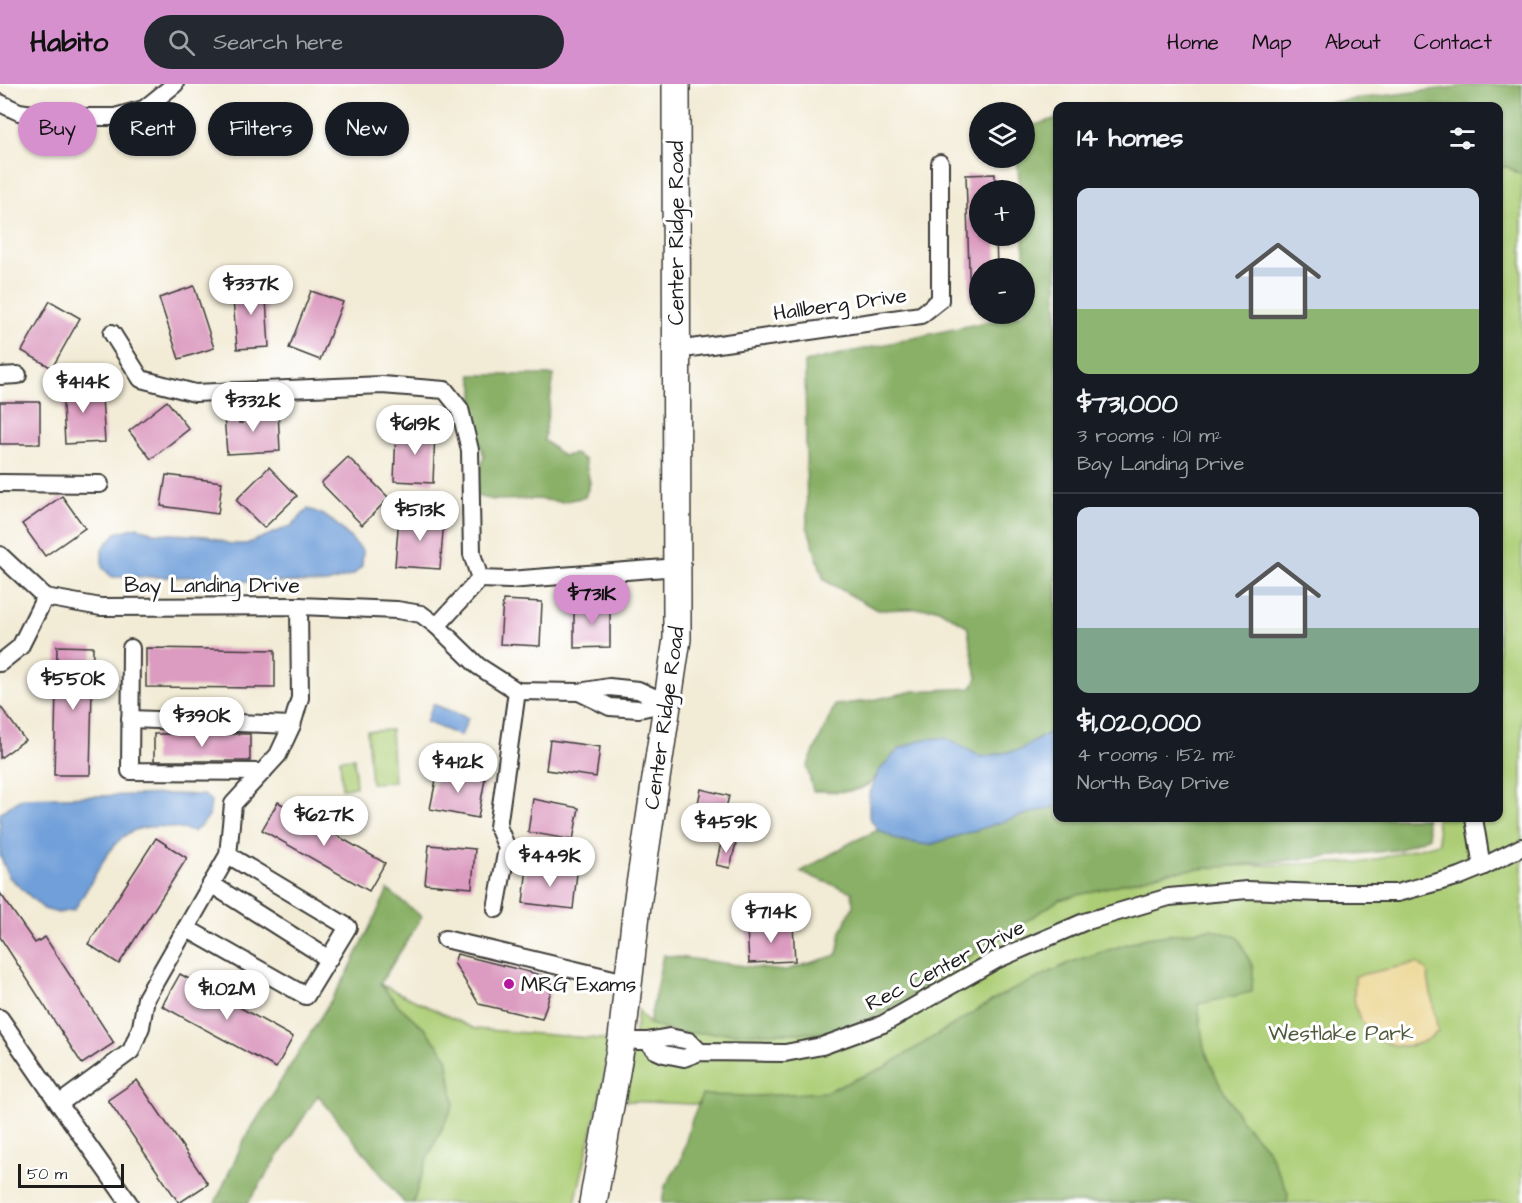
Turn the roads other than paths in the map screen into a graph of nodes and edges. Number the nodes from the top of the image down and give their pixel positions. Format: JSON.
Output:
{"nodes":[{"id":1,"x":175,"y":84,"type":"edge"},
{"id":2,"x":676,"y":84,"type":"edge"},
{"id":3,"x":0,"y":103,"type":"edge"},
{"id":4,"x":940,"y":163,"type":"dead end"},
{"id":5,"x":112,"y":333,"type":"dead end"},
{"id":6,"x":677,"y":350,"type":"junction"},
{"id":7,"x":18,"y":375,"type":"dead end"},
{"id":8,"x":0,"y":376,"type":"edge"},
{"id":9,"x":0,"y":483,"type":"edge"},
{"id":10,"x":100,"y":484,"type":"dead end"},
{"id":11,"x":0,"y":555,"type":"edge"},
{"id":12,"x":678,"y":567,"type":"junction"},
{"id":13,"x":480,"y":579,"type":"junction"},
{"id":14,"x":45,"y":597,"type":"junction"},
{"id":15,"x":299,"y":606,"type":"junction"},
{"id":16,"x":437,"y":626,"type":"junction"},
{"id":17,"x":130,"y":648,"type":"dead end"},
{"id":18,"x":0,"y":663,"type":"edge"},
{"id":19,"x":517,"y":691,"type":"junction"},
{"id":20,"x":667,"y":703,"type":"junction"},
{"id":21,"x":130,"y":719,"type":"junction"},
{"id":22,"x":292,"y":724,"type":"junction"},
{"id":23,"x":262,"y":772,"type":"junction"},
{"id":24,"x":1475,"y":822,"type":"edge"},
{"id":25,"x":1522,"y":847,"type":"edge"},
{"id":26,"x":228,"y":855,"type":"junction"},
{"id":27,"x":1482,"y":867,"type":"junction"},
{"id":28,"x":211,"y":884,"type":"junction"},
{"id":29,"x":496,"y":909,"type":"dead end"},
{"id":30,"x":186,"y":928,"type":"junction"},
{"id":31,"x":445,"y":939,"type":"dead end"},
{"id":32,"x":329,"y":959,"type":"junction"},
{"id":33,"x":630,"y":983,"type":"junction"},
{"id":34,"x":0,"y":1018,"type":"edge"},
{"id":35,"x":634,"y":1040,"type":"junction"},
{"id":36,"x":59,"y":1104,"type":"junction"},
{"id":37,"x":129,"y":1203,"type":"edge"},
{"id":38,"x":594,"y":1203,"type":"edge"}],
"edges":[{"from":1,"to":3,"type":"street"},
{"from":2,"to":6,"type":"main road","name":"Center Ridge Road"},
{"from":4,"to":6,"type":"street","name":"Hallberg Drive"},
{"from":5,"to":13,"type":"street"},
{"from":6,"to":12,"type":"main road","name":"Center Ridge Road"},
{"from":7,"to":8,"type":"street"},
{"from":9,"to":10,"type":"street"},
{"from":11,"to":14,"type":"street"},
{"from":12,"to":13,"type":"street"},
{"from":12,"to":20,"type":"main road","name":"Center Ridge Road"},
{"from":13,"to":16,"type":"street"},
{"from":14,"to":15,"type":"street","name":"Bay Landing Drive"},
{"from":14,"to":18,"type":"street"},
{"from":15,"to":16,"type":"street","name":"Bay Landing Drive"},
{"from":15,"to":22,"type":"street"},
{"from":16,"to":19,"type":"street","name":"Bay Landing Drive"},
{"from":17,"to":21,"type":"street"},
{"from":19,"to":20,"type":"street"},
{"from":19,"to":29,"type":"street"},
{"from":20,"to":33,"type":"main road","name":"Center Ridge Road"},
{"from":21,"to":22,"type":"street"},
{"from":21,"to":23,"type":"street"},
{"from":22,"to":23,"type":"street"},
{"from":23,"to":26,"type":"street"},
{"from":24,"to":27,"type":"street"},
{"from":25,"to":27,"type":"street","name":"Rec Center Drive"},
{"from":26,"to":28,"type":"street"},
{"from":26,"to":32,"type":"street"},
{"from":27,"to":35,"type":"street","name":"Rec Center Drive"},
{"from":28,"to":30,"type":"street"},
{"from":28,"to":32,"type":"street"},
{"from":30,"to":32,"type":"street"},
{"from":30,"to":36,"type":"street"},
{"from":31,"to":33,"type":"street"},
{"from":33,"to":35,"type":"main road","name":"Center Ridge Road"},
{"from":34,"to":36,"type":"street"},
{"from":35,"to":38,"type":"main road","name":"Center Ridge Road"},
{"from":36,"to":37,"type":"street"}]}
